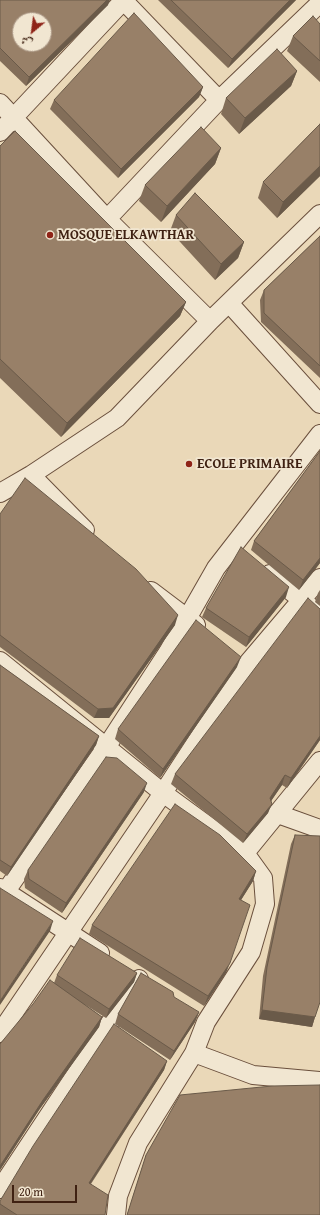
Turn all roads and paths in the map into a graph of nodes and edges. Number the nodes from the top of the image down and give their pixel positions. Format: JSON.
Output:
{"nodes":[{"id":1,"x":123,"y":0,"type":"edge"},
{"id":2,"x":319,"y":5,"type":"edge"},
{"id":3,"x":219,"y":100,"type":"junction"},
{"id":4,"x":0,"y":103,"type":"edge"},
{"id":5,"x":14,"y":119,"type":"junction"},
{"id":6,"x":0,"y":132,"type":"edge"},
{"id":7,"x":320,"y":214,"type":"edge"},
{"id":8,"x":106,"y":219,"type":"junction"},
{"id":9,"x":229,"y":303,"type":"junction"},
{"id":10,"x":210,"y":321,"type":"junction"},
{"id":11,"x":320,"y":404,"type":"edge"},
{"id":12,"x":320,"y":434,"type":"edge"},
{"id":13,"x":31,"y":475,"type":"junction"},
{"id":14,"x":0,"y":493,"type":"edge"},
{"id":15,"x":98,"y":543,"type":"edge"},
{"id":16,"x":246,"y":555,"type":"junction"},
{"id":17,"x":320,"y":578,"type":"edge"},
{"id":18,"x":139,"y":581,"type":"edge"},
{"id":19,"x":302,"y":600,"type":"junction"},
{"id":20,"x":320,"y":615,"type":"edge"},
{"id":21,"x":187,"y":618,"type":"junction"},
{"id":22,"x":211,"y":637,"type":"edge"},
{"id":23,"x":0,"y":661,"type":"edge"},
{"id":24,"x":107,"y":746,"type":"junction"},
{"id":25,"x":320,"y":761,"type":"edge"},
{"id":26,"x":164,"y":793,"type":"junction"},
{"id":27,"x":278,"y":814,"type":"junction"},
{"id":28,"x":320,"y":829,"type":"edge"},
{"id":29,"x":245,"y":853,"type":"junction"},
{"id":30,"x":3,"y":890,"type":"edge"},
{"id":31,"x":68,"y":931,"type":"junction"},
{"id":32,"x":0,"y":1033,"type":"edge"},
{"id":33,"x":194,"y":1054,"type":"junction"},
{"id":34,"x":320,"y":1081,"type":"edge"},
{"id":35,"x":0,"y":1189,"type":"edge"},
{"id":36,"x":116,"y":1215,"type":"edge"}],
"edges":[{"from":1,"to":3,"type":"street"},
{"from":1,"to":5,"type":"street"},
{"from":2,"to":3,"type":"street"},
{"from":3,"to":8,"type":"street"},
{"from":4,"to":5,"type":"street"},
{"from":5,"to":6,"type":"street"},
{"from":5,"to":8,"type":"street"},
{"from":7,"to":9,"type":"street"},
{"from":8,"to":10,"type":"street"},
{"from":9,"to":10,"type":"street"},
{"from":9,"to":11,"type":"street"},
{"from":10,"to":13,"type":"street"},
{"from":12,"to":16,"type":"street"},
{"from":13,"to":14,"type":"street"},
{"from":13,"to":15,"type":"street"},
{"from":16,"to":19,"type":"street"},
{"from":16,"to":21,"type":"street"},
{"from":17,"to":19,"type":"street"},
{"from":18,"to":21,"type":"street"},
{"from":19,"to":20,"type":"street"},
{"from":19,"to":26,"type":"street"},
{"from":21,"to":22,"type":"street"},
{"from":21,"to":24,"type":"street"},
{"from":23,"to":24,"type":"street"},
{"from":24,"to":26,"type":"street"},
{"from":24,"to":30,"type":"street"},
{"from":25,"to":27,"type":"street"},
{"from":26,"to":29,"type":"street"},
{"from":26,"to":31,"type":"street"},
{"from":27,"to":28,"type":"street"},
{"from":27,"to":29,"type":"street"},
{"from":29,"to":33,"type":"street"},
{"from":30,"to":31,"type":"street"},
{"from":31,"to":32,"type":"street"},
{"from":31,"to":35,"type":"street"},
{"from":33,"to":34,"type":"street"},
{"from":33,"to":36,"type":"street"}]}
